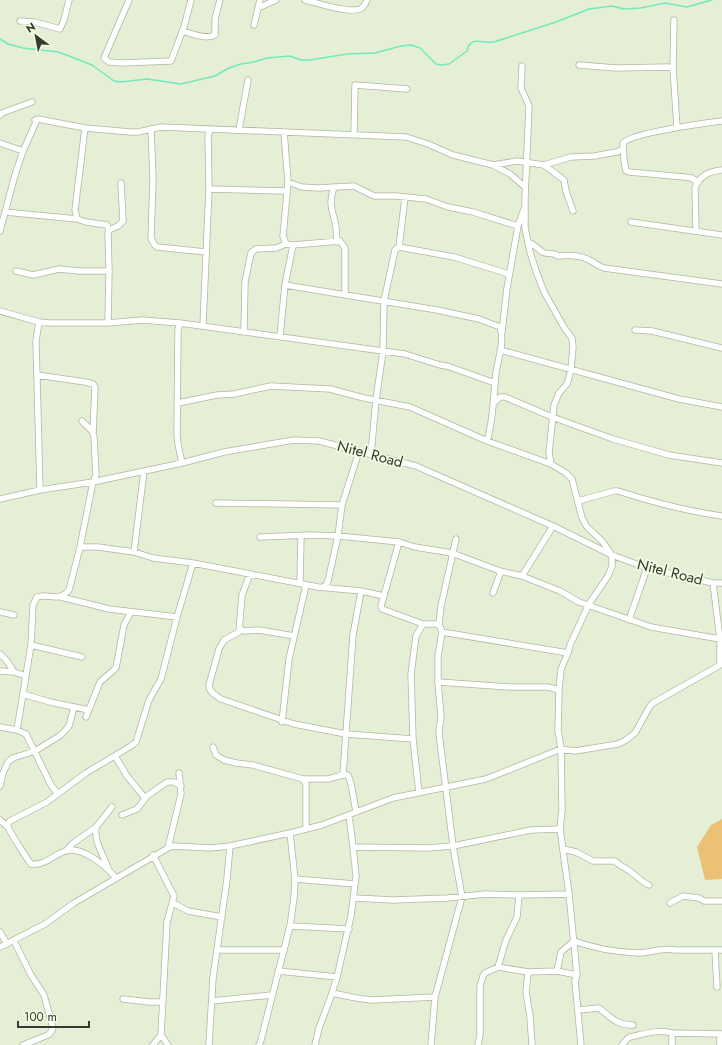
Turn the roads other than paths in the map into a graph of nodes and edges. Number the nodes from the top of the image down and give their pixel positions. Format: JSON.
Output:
{"nodes":[{"id":1,"x":69,"y":0,"type":"edge"},
{"id":2,"x":129,"y":0,"type":"edge"},
{"id":3,"x":191,"y":0,"type":"edge"},
{"id":4,"x":220,"y":0,"type":"edge"},
{"id":5,"x":260,"y":0,"type":"edge"},
{"id":6,"x":276,"y":0,"type":"edge"},
{"id":7,"x":305,"y":0,"type":"edge"},
{"id":8,"x":367,"y":0,"type":"edge"},
{"id":9,"x":258,"y":8,"type":"junction"},
{"id":10,"x":674,"y":20,"type":"dead end"},
{"id":11,"x":20,"y":21,"type":"dead end"},
{"id":12,"x":254,"y":25,"type":"dead end"},
{"id":13,"x":182,"y":31,"type":"junction"},
{"id":14,"x":579,"y":65,"type":"dead end"},
{"id":15,"x":522,"y":66,"type":"dead end"},
{"id":16,"x":674,"y":68,"type":"junction"},
{"id":17,"x":248,"y":80,"type":"dead end"},
{"id":18,"x":407,"y":89,"type":"dead end"},
{"id":19,"x":32,"y":102,"type":"dead end"},
{"id":20,"x":0,"y":115,"type":"edge"},
{"id":21,"x":722,"y":121,"type":"edge"},
{"id":22,"x":85,"y":128,"type":"junction"},
{"id":23,"x":677,"y":128,"type":"junction"},
{"id":24,"x":151,"y":129,"type":"junction"},
{"id":25,"x":211,"y":129,"type":"junction"},
{"id":26,"x":239,"y":130,"type":"junction"},
{"id":27,"x":284,"y":132,"type":"junction"},
{"id":28,"x":354,"y":134,"type":"junction"},
{"id":29,"x":0,"y":143,"type":"edge"},
{"id":30,"x":623,"y":149,"type":"junction"},
{"id":31,"x":23,"y":151,"type":"junction"},
{"id":32,"x":526,"y":162,"type":"junction"},
{"id":33,"x":493,"y":165,"type":"junction"},
{"id":34,"x":544,"y":165,"type":"junction"},
{"id":35,"x":722,"y":170,"type":"edge"},
{"id":36,"x":288,"y":182,"type":"junction"},
{"id":37,"x":697,"y":182,"type":"junction"},
{"id":38,"x":121,"y":183,"type":"dead end"},
{"id":39,"x":334,"y":186,"type":"junction"},
{"id":40,"x":525,"y":187,"type":"junction"},
{"id":41,"x":209,"y":189,"type":"junction"},
{"id":42,"x":287,"y":192,"type":"junction"},
{"id":43,"x":405,"y":197,"type":"junction"},
{"id":44,"x":526,"y":206,"type":"junction"},
{"id":45,"x":573,"y":211,"type":"dead end"},
{"id":46,"x":4,"y":212,"type":"junction"},
{"id":47,"x":77,"y":219,"type":"junction"},
{"id":48,"x":631,"y":222,"type":"dead end"},
{"id":49,"x":518,"y":226,"type":"junction"},
{"id":50,"x":109,"y":230,"type":"junction"},
{"id":51,"x":696,"y":230,"type":"junction"},
{"id":52,"x":0,"y":231,"type":"edge"},
{"id":53,"x":722,"y":235,"type":"edge"},
{"id":54,"x":337,"y":242,"type":"junction"},
{"id":55,"x":528,"y":242,"type":"junction"},
{"id":56,"x":286,"y":244,"type":"junction"},
{"id":57,"x":293,"y":244,"type":"junction"},
{"id":58,"x":399,"y":247,"type":"junction"},
{"id":59,"x":206,"y":252,"type":"junction"},
{"id":60,"x":16,"y":271,"type":"dead end"},
{"id":61,"x":109,"y":271,"type":"junction"},
{"id":62,"x":509,"y":274,"type":"junction"},
{"id":63,"x":722,"y":284,"type":"edge"},
{"id":64,"x":285,"y":285,"type":"junction"},
{"id":65,"x":345,"y":295,"type":"junction"},
{"id":66,"x":384,"y":301,"type":"junction"},
{"id":67,"x":0,"y":311,"type":"edge"},
{"id":68,"x":39,"y":322,"type":"junction"},
{"id":69,"x":173,"y":322,"type":"junction"},
{"id":70,"x":108,"y":323,"type":"junction"},
{"id":71,"x":180,"y":323,"type":"junction"},
{"id":72,"x":203,"y":325,"type":"junction"},
{"id":73,"x":178,"y":330,"type":"junction"},
{"id":74,"x":635,"y":330,"type":"dead end"},
{"id":75,"x":244,"y":332,"type":"junction"},
{"id":76,"x":502,"y":334,"type":"junction"},
{"id":77,"x":280,"y":336,"type":"junction"},
{"id":78,"x":722,"y":348,"type":"edge"},
{"id":79,"x":500,"y":350,"type":"junction"},
{"id":80,"x":383,"y":351,"type":"junction"},
{"id":81,"x":571,"y":370,"type":"junction"},
{"id":82,"x":37,"y":375,"type":"junction"},
{"id":83,"x":495,"y":383,"type":"junction"},
{"id":84,"x":376,"y":400,"type":"junction"},
{"id":85,"x":178,"y":402,"type":"junction"},
{"id":86,"x":495,"y":402,"type":"junction"},
{"id":87,"x":722,"y":407,"type":"edge"},
{"id":88,"x":552,"y":417,"type":"junction"},
{"id":89,"x":82,"y":422,"type":"dead end"},
{"id":90,"x":93,"y":433,"type":"junction"},
{"id":91,"x":487,"y":441,"type":"junction"},
{"id":92,"x":359,"y":451,"type":"junction"},
{"id":93,"x":372,"y":454,"type":"junction"},
{"id":94,"x":182,"y":463,"type":"junction"},
{"id":95,"x":722,"y":463,"type":"edge"},
{"id":96,"x":551,"y":464,"type":"junction"},
{"id":97,"x":144,"y":471,"type":"junction"},
{"id":98,"x":92,"y":482,"type":"junction"},
{"id":99,"x":40,"y":490,"type":"junction"},
{"id":100,"x":0,"y":499,"type":"edge"},
{"id":101,"x":578,"y":501,"type":"junction"},
{"id":102,"x":216,"y":503,"type":"dead end"},
{"id":103,"x":342,"y":505,"type":"junction"},
{"id":104,"x":722,"y":516,"type":"edge"},
{"id":105,"x":553,"y":526,"type":"junction"},
{"id":106,"x":301,"y":536,"type":"junction"},
{"id":107,"x":338,"y":536,"type":"junction"},
{"id":108,"x":260,"y":537,"type":"dead end"},
{"id":109,"x":456,"y":539,"type":"dead end"},
{"id":110,"x":399,"y":542,"type":"junction"},
{"id":111,"x":80,"y":547,"type":"junction"},
{"id":112,"x":134,"y":552,"type":"junction"},
{"id":113,"x":452,"y":553,"type":"junction"},
{"id":114,"x":612,"y":555,"type":"junction"},
{"id":115,"x":193,"y":563,"type":"junction"},
{"id":116,"x":647,"y":568,"type":"junction"},
{"id":117,"x":500,"y":571,"type":"junction"},
{"id":118,"x":250,"y":574,"type":"junction"},
{"id":119,"x":522,"y":576,"type":"junction"},
{"id":120,"x":300,"y":583,"type":"junction"},
{"id":121,"x":713,"y":583,"type":"junction"},
{"id":122,"x":722,"y":583,"type":"edge"},
{"id":123,"x":306,"y":584,"type":"junction"},
{"id":124,"x":323,"y":587,"type":"junction"},
{"id":125,"x":361,"y":591,"type":"junction"},
{"id":126,"x":493,"y":593,"type":"dead end"},
{"id":127,"x":384,"y":596,"type":"junction"},
{"id":128,"x":60,"y":597,"type":"junction"},
{"id":129,"x":589,"y":604,"type":"junction"},
{"id":130,"x":0,"y":612,"type":"edge"},
{"id":131,"x":131,"y":612,"type":"junction"},
{"id":132,"x":14,"y":615,"type":"dead end"},
{"id":133,"x":177,"y":617,"type":"junction"},
{"id":134,"x":629,"y":620,"type":"junction"},
{"id":135,"x":423,"y":624,"type":"junction"},
{"id":136,"x":439,"y":624,"type":"junction"},
{"id":137,"x":240,"y":629,"type":"junction"},
{"id":138,"x":442,"y":632,"type":"junction"},
{"id":139,"x":294,"y":636,"type":"junction"},
{"id":140,"x":720,"y":639,"type":"junction"},
{"id":141,"x":30,"y":645,"type":"junction"},
{"id":142,"x":568,"y":653,"type":"junction"},
{"id":143,"x":0,"y":654,"type":"edge"},
{"id":144,"x":82,"y":657,"type":"dead end"},
{"id":145,"x":0,"y":658,"type":"edge"},
{"id":146,"x":721,"y":664,"type":"edge"},
{"id":147,"x":0,"y":670,"type":"edge"},
{"id":148,"x":14,"y":672,"type":"junction"},
{"id":149,"x":26,"y":676,"type":"junction"},
{"id":150,"x":438,"y":682,"type":"junction"},
{"id":151,"x":559,"y":690,"type":"junction"},
{"id":152,"x":23,"y":694,"type":"junction"},
{"id":153,"x":74,"y":707,"type":"junction"},
{"id":154,"x":89,"y":710,"type":"junction"},
{"id":155,"x":86,"y":717,"type":"dead end"},
{"id":156,"x":282,"y":722,"type":"junction"},
{"id":157,"x":0,"y":727,"type":"edge"},
{"id":158,"x":17,"y":730,"type":"junction"},
{"id":159,"x":346,"y":734,"type":"junction"},
{"id":160,"x":412,"y":739,"type":"junction"},
{"id":161,"x":213,"y":747,"type":"dead end"},
{"id":162,"x":560,"y":749,"type":"junction"},
{"id":163,"x":35,"y":751,"type":"junction"},
{"id":164,"x":115,"y":756,"type":"junction"},
{"id":165,"x":179,"y":773,"type":"dead end"},
{"id":166,"x":342,"y":775,"type":"junction"},
{"id":167,"x":303,"y":779,"type":"junction"},
{"id":168,"x":0,"y":786,"type":"edge"},
{"id":169,"x":181,"y":786,"type":"junction"},
{"id":170,"x":446,"y":787,"type":"junction"},
{"id":171,"x":57,"y":793,"type":"junction"},
{"id":172,"x":419,"y":793,"type":"junction"},
{"id":173,"x":145,"y":798,"type":"junction"},
{"id":174,"x":112,"y":807,"type":"dead end"},
{"id":175,"x":356,"y":811,"type":"junction"},
{"id":176,"x":122,"y":815,"type":"dead end"},
{"id":177,"x":349,"y":815,"type":"junction"},
{"id":178,"x":0,"y":820,"type":"edge"},
{"id":179,"x":8,"y":827,"type":"junction"},
{"id":180,"x":96,"y":827,"type":"junction"},
{"id":181,"x":306,"y":829,"type":"junction"},
{"id":182,"x":560,"y":829,"type":"junction"},
{"id":183,"x":290,"y":833,"type":"junction"},
{"id":184,"x":230,"y":846,"type":"junction"},
{"id":185,"x":453,"y":846,"type":"junction"},
{"id":186,"x":353,"y":847,"type":"junction"},
{"id":187,"x":168,"y":848,"type":"junction"},
{"id":188,"x":563,"y":848,"type":"junction"},
{"id":189,"x":66,"y":851,"type":"junction"},
{"id":190,"x":153,"y":856,"type":"junction"},
{"id":191,"x":109,"y":870,"type":"junction"},
{"id":192,"x":115,"y":877,"type":"junction"},
{"id":193,"x":295,"y":879,"type":"junction"},
{"id":194,"x":355,"y":884,"type":"junction"},
{"id":195,"x":649,"y":885,"type":"dead end"},
{"id":196,"x":569,"y":894,"type":"junction"},
{"id":197,"x":519,"y":896,"type":"junction"},
{"id":198,"x":462,"y":897,"type":"junction"},
{"id":199,"x":354,"y":898,"type":"junction"},
{"id":200,"x":722,"y":901,"type":"edge"},
{"id":201,"x":173,"y":903,"type":"junction"},
{"id":202,"x":670,"y":903,"type":"dead end"},
{"id":203,"x":222,"y":917,"type":"junction"},
{"id":204,"x":290,"y":926,"type":"junction"},
{"id":205,"x":349,"y":929,"type":"junction"},
{"id":206,"x":0,"y":932,"type":"edge"},
{"id":207,"x":14,"y":941,"type":"junction"},
{"id":208,"x":574,"y":941,"type":"junction"},
{"id":209,"x":7,"y":944,"type":"junction"},
{"id":210,"x":0,"y":947,"type":"edge"},
{"id":211,"x":218,"y":950,"type":"junction"},
{"id":212,"x":284,"y":950,"type":"junction"},
{"id":213,"x":715,"y":950,"type":"junction"},
{"id":214,"x":722,"y":950,"type":"edge"},
{"id":215,"x":498,"y":967,"type":"junction"},
{"id":216,"x":278,"y":971,"type":"junction"},
{"id":217,"x":557,"y":971,"type":"junction"},
{"id":218,"x":528,"y":972,"type":"junction"},
{"id":219,"x":577,"y":975,"type":"junction"},
{"id":220,"x":337,"y":977,"type":"junction"},
{"id":221,"x":718,"y":987,"type":"dead end"},
{"id":222,"x":332,"y":993,"type":"junction"},
{"id":223,"x":272,"y":995,"type":"junction"},
{"id":224,"x":435,"y":997,"type":"junction"},
{"id":225,"x":123,"y":999,"type":"dead end"},
{"id":226,"x":212,"y":1001,"type":"junction"},
{"id":227,"x":163,"y":1002,"type":"junction"},
{"id":228,"x":578,"y":1010,"type":"junction"},
{"id":229,"x":633,"y":1025,"type":"dead end"},
{"id":230,"x":672,"y":1033,"type":"junction"},
{"id":231,"x":721,"y":1034,"type":"edge"},
{"id":232,"x":161,"y":1035,"type":"junction"},
{"id":233,"x":23,"y":1045,"type":"edge"},
{"id":234,"x":153,"y":1045,"type":"edge"},
{"id":235,"x":168,"y":1045,"type":"edge"},
{"id":236,"x":209,"y":1045,"type":"edge"},
{"id":237,"x":259,"y":1045,"type":"edge"},
{"id":238,"x":315,"y":1045,"type":"edge"},
{"id":239,"x":430,"y":1045,"type":"edge"},
{"id":240,"x":478,"y":1045,"type":"edge"},
{"id":241,"x":532,"y":1045,"type":"edge"},
{"id":242,"x":581,"y":1045,"type":"edge"},
{"id":243,"x":622,"y":1045,"type":"edge"},
{"id":244,"x":672,"y":1045,"type":"edge"},
{"id":245,"x":720,"y":1045,"type":"edge"}],
"edges":[{"from":1,"to":11,"type":"street"},
{"from":2,"to":13,"type":"street"},
{"from":3,"to":13,"type":"street"},
{"from":4,"to":13,"type":"street"},
{"from":5,"to":9,"type":"street"},
{"from":6,"to":9,"type":"street"},
{"from":7,"to":8,"type":"street"},
{"from":9,"to":12,"type":"street"},
{"from":10,"to":16,"type":"street"},
{"from":14,"to":16,"type":"street"},
{"from":15,"to":32,"type":"street"},
{"from":16,"to":23,"type":"street"},
{"from":17,"to":26,"type":"street"},
{"from":18,"to":28,"type":"street"},
{"from":19,"to":20,"type":"street"},
{"from":21,"to":23,"type":"street"},
{"from":22,"to":24,"type":"street"},
{"from":22,"to":31,"type":"street"},
{"from":22,"to":47,"type":"street"},
{"from":23,"to":30,"type":"street"},
{"from":24,"to":25,"type":"street"},
{"from":24,"to":59,"type":"street"},
{"from":25,"to":26,"type":"street"},
{"from":25,"to":41,"type":"street"},
{"from":26,"to":27,"type":"street"},
{"from":27,"to":28,"type":"street"},
{"from":27,"to":36,"type":"street"},
{"from":28,"to":33,"type":"street"},
{"from":29,"to":31,"type":"street"},
{"from":30,"to":34,"type":"street"},
{"from":30,"to":37,"type":"street"},
{"from":31,"to":46,"type":"street"},
{"from":32,"to":33,"type":"street"},
{"from":32,"to":34,"type":"street"},
{"from":32,"to":40,"type":"street"},
{"from":33,"to":40,"type":"street"},
{"from":34,"to":45,"type":"street"},
{"from":35,"to":37,"type":"street"},
{"from":36,"to":39,"type":"street"},
{"from":36,"to":42,"type":"street"},
{"from":37,"to":51,"type":"street"},
{"from":38,"to":50,"type":"street"},
{"from":39,"to":43,"type":"street"},
{"from":39,"to":54,"type":"street"},
{"from":40,"to":44,"type":"street"},
{"from":41,"to":42,"type":"street"},
{"from":41,"to":59,"type":"street"},
{"from":42,"to":56,"type":"street"},
{"from":43,"to":49,"type":"street"},
{"from":43,"to":58,"type":"street"},
{"from":44,"to":49,"type":"street"},
{"from":44,"to":55,"type":"street"},
{"from":46,"to":47,"type":"street"},
{"from":46,"to":52,"type":"street"},
{"from":47,"to":50,"type":"street"},
{"from":48,"to":51,"type":"street"},
{"from":49,"to":62,"type":"street"},
{"from":50,"to":61,"type":"street"},
{"from":51,"to":53,"type":"street"},
{"from":54,"to":57,"type":"street"},
{"from":54,"to":65,"type":"street"},
{"from":55,"to":63,"type":"street"},
{"from":55,"to":81,"type":"street"},
{"from":56,"to":57,"type":"street"},
{"from":56,"to":75,"type":"street"},
{"from":57,"to":64,"type":"street"},
{"from":58,"to":62,"type":"street"},
{"from":58,"to":66,"type":"street"},
{"from":59,"to":72,"type":"street"},
{"from":60,"to":61,"type":"street"},
{"from":61,"to":70,"type":"street"},
{"from":62,"to":76,"type":"street"},
{"from":64,"to":65,"type":"street"},
{"from":64,"to":77,"type":"street"},
{"from":65,"to":66,"type":"street"},
{"from":66,"to":76,"type":"street"},
{"from":66,"to":80,"type":"street"},
{"from":67,"to":68,"type":"street"},
{"from":68,"to":70,"type":"street"},
{"from":68,"to":82,"type":"street"},
{"from":69,"to":70,"type":"street"},
{"from":69,"to":71,"type":"street"},
{"from":69,"to":73,"type":"street"},
{"from":71,"to":72,"type":"street"},
{"from":71,"to":73,"type":"street"},
{"from":72,"to":75,"type":"street"},
{"from":73,"to":85,"type":"street"},
{"from":74,"to":78,"type":"street"},
{"from":75,"to":77,"type":"street"},
{"from":76,"to":79,"type":"street"},
{"from":77,"to":80,"type":"street"},
{"from":79,"to":81,"type":"street"},
{"from":79,"to":83,"type":"street"},
{"from":80,"to":83,"type":"street"},
{"from":80,"to":84,"type":"street"},
{"from":81,"to":87,"type":"street"},
{"from":81,"to":88,"type":"street"},
{"from":82,"to":90,"type":"street"},
{"from":82,"to":99,"type":"street"},
{"from":83,"to":86,"type":"street"},
{"from":84,"to":85,"type":"street"},
{"from":84,"to":91,"type":"street"},
{"from":84,"to":93,"type":"street"},
{"from":85,"to":94,"type":"street"},
{"from":86,"to":88,"type":"street"},
{"from":86,"to":91,"type":"street"},
{"from":88,"to":95,"type":"street"},
{"from":88,"to":96,"type":"street"},
{"from":89,"to":90,"type":"street"},
{"from":90,"to":98,"type":"street"},
{"from":91,"to":96,"type":"street"},
{"from":92,"to":93,"type":"street","name":"Nitel Road"},
{"from":92,"to":94,"type":"street","name":"Nitel Road"},
{"from":92,"to":103,"type":"street"},
{"from":93,"to":105,"type":"street","name":"Nitel Road"},
{"from":94,"to":97,"type":"street","name":"Nitel Road"},
{"from":96,"to":101,"type":"street"},
{"from":97,"to":98,"type":"street","name":"Nitel Road"},
{"from":97,"to":112,"type":"street"},
{"from":98,"to":99,"type":"street","name":"Nitel Road"},
{"from":98,"to":111,"type":"street"},
{"from":99,"to":100,"type":"street","name":"Nitel Road"},
{"from":101,"to":104,"type":"street"},
{"from":101,"to":114,"type":"street"},
{"from":102,"to":103,"type":"street"},
{"from":103,"to":107,"type":"street"},
{"from":105,"to":114,"type":"street","name":"Nitel Road"},
{"from":105,"to":119,"type":"street"},
{"from":106,"to":107,"type":"street"},
{"from":106,"to":108,"type":"street"},
{"from":106,"to":120,"type":"street"},
{"from":107,"to":110,"type":"street"},
{"from":107,"to":124,"type":"street"},
{"from":109,"to":113,"type":"street"},
{"from":110,"to":113,"type":"street"},
{"from":110,"to":127,"type":"street"},
{"from":111,"to":112,"type":"street"},
{"from":111,"to":128,"type":"street"},
{"from":112,"to":115,"type":"street"},
{"from":113,"to":117,"type":"street"},
{"from":113,"to":136,"type":"street"},
{"from":114,"to":116,"type":"street","name":"Nitel Road"},
{"from":114,"to":129,"type":"street"},
{"from":115,"to":118,"type":"street"},
{"from":115,"to":133,"type":"street"},
{"from":116,"to":121,"type":"street","name":"Nitel Road"},
{"from":116,"to":134,"type":"street"},
{"from":117,"to":119,"type":"street"},
{"from":117,"to":126,"type":"street"},
{"from":118,"to":120,"type":"street"},
{"from":118,"to":137,"type":"street"},
{"from":119,"to":129,"type":"street"},
{"from":120,"to":123,"type":"street"},
{"from":121,"to":122,"type":"street","name":"Nitel Road"},
{"from":121,"to":140,"type":"street"},
{"from":123,"to":124,"type":"street"},
{"from":123,"to":139,"type":"street"},
{"from":124,"to":125,"type":"street"},
{"from":125,"to":127,"type":"street"},
{"from":125,"to":159,"type":"street"},
{"from":127,"to":135,"type":"street"},
{"from":128,"to":131,"type":"street"},
{"from":128,"to":141,"type":"street"},
{"from":129,"to":134,"type":"street"},
{"from":129,"to":142,"type":"street"},
{"from":130,"to":132,"type":"street"},
{"from":131,"to":133,"type":"street"},
{"from":131,"to":154,"type":"street"},
{"from":133,"to":164,"type":"street"},
{"from":134,"to":140,"type":"street"},
{"from":135,"to":136,"type":"street"},
{"from":135,"to":160,"type":"street"},
{"from":136,"to":138,"type":"street"},
{"from":137,"to":139,"type":"street"},
{"from":137,"to":156,"type":"street"},
{"from":138,"to":142,"type":"street"},
{"from":138,"to":150,"type":"street"},
{"from":139,"to":156,"type":"street"},
{"from":140,"to":146,"type":"street"},
{"from":141,"to":144,"type":"street"},
{"from":141,"to":149,"type":"street"},
{"from":142,"to":151,"type":"street"},
{"from":143,"to":145,"type":"street"},
{"from":143,"to":148,"type":"street"},
{"from":146,"to":162,"type":"street"},
{"from":147,"to":148,"type":"street"},
{"from":148,"to":149,"type":"street"},
{"from":149,"to":152,"type":"street"},
{"from":150,"to":151,"type":"street"},
{"from":150,"to":170,"type":"street"},
{"from":151,"to":162,"type":"street"},
{"from":152,"to":153,"type":"street"},
{"from":152,"to":158,"type":"street"},
{"from":153,"to":154,"type":"street"},
{"from":153,"to":163,"type":"street"},
{"from":154,"to":155,"type":"street"},
{"from":156,"to":159,"type":"street"},
{"from":157,"to":158,"type":"street"},
{"from":158,"to":163,"type":"street"},
{"from":159,"to":160,"type":"street"},
{"from":159,"to":166,"type":"street"},
{"from":160,"to":172,"type":"street"},
{"from":161,"to":167,"type":"street"},
{"from":162,"to":170,"type":"street"},
{"from":162,"to":182,"type":"street"},
{"from":163,"to":168,"type":"street"},
{"from":163,"to":171,"type":"street"},
{"from":164,"to":171,"type":"street"},
{"from":164,"to":173,"type":"street"},
{"from":165,"to":169,"type":"street"},
{"from":166,"to":167,"type":"street"},
{"from":166,"to":175,"type":"street"},
{"from":167,"to":181,"type":"street"},
{"from":169,"to":173,"type":"street"},
{"from":169,"to":187,"type":"street"},
{"from":170,"to":172,"type":"street"},
{"from":170,"to":185,"type":"street"},
{"from":171,"to":179,"type":"street"},
{"from":172,"to":175,"type":"street"},
{"from":173,"to":176,"type":"street"},
{"from":174,"to":180,"type":"street"},
{"from":175,"to":177,"type":"street"},
{"from":177,"to":181,"type":"street"},
{"from":177,"to":186,"type":"street"},
{"from":178,"to":179,"type":"street"},
{"from":179,"to":189,"type":"street"},
{"from":180,"to":189,"type":"street"},
{"from":180,"to":191,"type":"street"},
{"from":181,"to":183,"type":"street"},
{"from":182,"to":185,"type":"street"},
{"from":182,"to":188,"type":"street"},
{"from":183,"to":184,"type":"street"},
{"from":183,"to":193,"type":"street"},
{"from":184,"to":187,"type":"street"},
{"from":184,"to":203,"type":"street"},
{"from":185,"to":186,"type":"street"},
{"from":185,"to":198,"type":"street"},
{"from":186,"to":194,"type":"street"},
{"from":187,"to":190,"type":"street"},
{"from":188,"to":195,"type":"street"},
{"from":188,"to":196,"type":"street"},
{"from":189,"to":191,"type":"street"},
{"from":190,"to":192,"type":"street"},
{"from":190,"to":201,"type":"street"},
{"from":191,"to":192,"type":"street"},
{"from":192,"to":207,"type":"street"},
{"from":193,"to":194,"type":"street"},
{"from":193,"to":204,"type":"street"},
{"from":194,"to":199,"type":"street"},
{"from":196,"to":197,"type":"street"},
{"from":196,"to":208,"type":"street"},
{"from":197,"to":198,"type":"street"},
{"from":197,"to":215,"type":"street"},
{"from":198,"to":199,"type":"street"},
{"from":198,"to":224,"type":"street"},
{"from":199,"to":205,"type":"street"},
{"from":200,"to":202,"type":"street"},
{"from":201,"to":203,"type":"street"},
{"from":201,"to":227,"type":"street"},
{"from":203,"to":211,"type":"street"},
{"from":204,"to":205,"type":"street"},
{"from":204,"to":212,"type":"street"},
{"from":205,"to":220,"type":"street"},
{"from":206,"to":209,"type":"street"},
{"from":207,"to":209,"type":"street"},
{"from":207,"to":233,"type":"street"},
{"from":208,"to":213,"type":"street"},
{"from":208,"to":217,"type":"street"},
{"from":208,"to":219,"type":"street"},
{"from":209,"to":210,"type":"street"},
{"from":211,"to":212,"type":"street"},
{"from":211,"to":226,"type":"street"},
{"from":212,"to":216,"type":"street"},
{"from":213,"to":214,"type":"street"},
{"from":213,"to":221,"type":"street"},
{"from":215,"to":218,"type":"street"},
{"from":215,"to":240,"type":"street"},
{"from":216,"to":220,"type":"street"},
{"from":216,"to":223,"type":"street"},
{"from":217,"to":218,"type":"street"},
{"from":217,"to":219,"type":"street"},
{"from":218,"to":241,"type":"street"},
{"from":219,"to":228,"type":"street"},
{"from":220,"to":222,"type":"street"},
{"from":222,"to":224,"type":"street"},
{"from":222,"to":238,"type":"street"},
{"from":223,"to":226,"type":"street"},
{"from":223,"to":237,"type":"street"},
{"from":224,"to":239,"type":"street"},
{"from":225,"to":227,"type":"street"},
{"from":226,"to":236,"type":"street"},
{"from":227,"to":232,"type":"street"},
{"from":228,"to":229,"type":"street"},
{"from":228,"to":242,"type":"street"},
{"from":230,"to":231,"type":"street"},
{"from":230,"to":243,"type":"street"},
{"from":230,"to":244,"type":"street"},
{"from":231,"to":245,"type":"street"},
{"from":232,"to":234,"type":"street"},
{"from":232,"to":235,"type":"street"}]}
